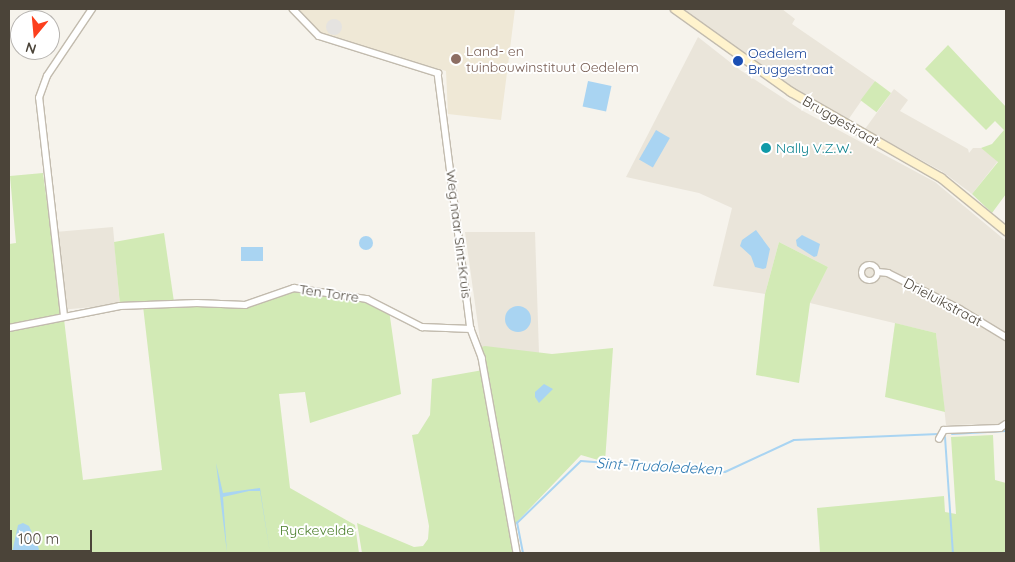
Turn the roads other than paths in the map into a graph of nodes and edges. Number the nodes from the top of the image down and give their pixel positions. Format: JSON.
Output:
{"nodes":[{"id":1,"x":92,"y":9,"type":"edge"},
{"id":2,"x":293,"y":9,"type":"edge"},
{"id":3,"x":675,"y":9,"type":"edge"},
{"id":4,"x":1006,"y":232,"type":"edge"},
{"id":5,"x":878,"y":272,"type":"dead end"},
{"id":6,"x":64,"y":316,"type":"junction"},
{"id":7,"x":9,"y":328,"type":"edge"},
{"id":8,"x":471,"y":329,"type":"junction"},
{"id":9,"x":1006,"y":337,"type":"edge"},
{"id":10,"x":1006,"y":424,"type":"edge"},
{"id":11,"x":939,"y":439,"type":"dead end"},
{"id":12,"x":517,"y":553,"type":"edge"}],
"edges":[{"from":1,"to":6,"type":"street"},
{"from":2,"to":8,"type":"street","name":"Weg naar Sint-Kruis"},
{"from":3,"to":4,"type":"main road","name":"Bruggestraat"},
{"from":5,"to":9,"type":"street","name":"Drieluikstraat"},
{"from":6,"to":7,"type":"street","name":"Ten Torre"},
{"from":6,"to":8,"type":"street","name":"Ten Torre"},
{"from":8,"to":12,"type":"street","name":"Weg naar Sint-Kruis"},
{"from":10,"to":11,"type":"street"}]}
